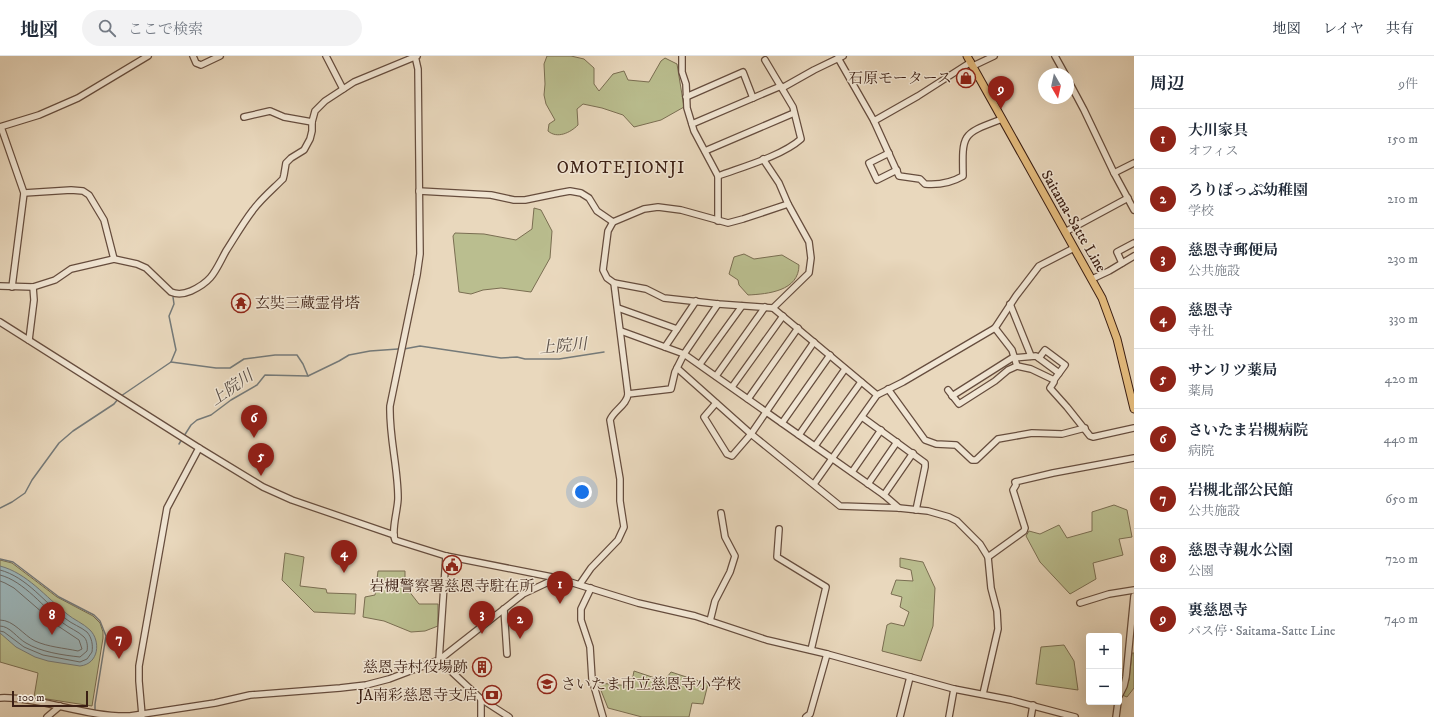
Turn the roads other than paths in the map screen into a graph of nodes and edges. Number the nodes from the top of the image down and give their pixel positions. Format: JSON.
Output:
{"nodes":[{"id":1,"x":148,"y":56,"type":"edge"},
{"id":2,"x":193,"y":56,"type":"edge"},
{"id":3,"x":220,"y":56,"type":"edge"},
{"id":4,"x":326,"y":56,"type":"edge"},
{"id":5,"x":416,"y":56,"type":"edge"},
{"id":6,"x":682,"y":56,"type":"edge"},
{"id":7,"x":994,"y":56,"type":"edge"},
{"id":8,"x":1055,"y":56,"type":"edge"},
{"id":9,"x":840,"y":57,"type":"edge"},
{"id":10,"x":765,"y":60,"type":"dead end"},
{"id":11,"x":970,"y":62,"type":"edge"},
{"id":12,"x":1062,"y":68,"type":"edge"},
{"id":13,"x":781,"y":87,"type":"junction"},
{"id":14,"x":343,"y":89,"type":"junction"},
{"id":15,"x":1074,"y":91,"type":"edge"},
{"id":16,"x":686,"y":98,"type":"junction"},
{"id":17,"x":754,"y":98,"type":"junction"},
{"id":18,"x":794,"y":113,"type":"junction"},
{"id":19,"x":244,"y":117,"type":"dead end"},
{"id":20,"x":1002,"y":119,"type":"junction"},
{"id":21,"x":874,"y":121,"type":"junction"},
{"id":22,"x":312,"y":122,"type":"junction"},
{"id":23,"x":692,"y":124,"type":"junction"},
{"id":24,"x":1,"y":127,"type":"edge"},
{"id":25,"x":705,"y":151,"type":"junction"},
{"id":26,"x":889,"y":152,"type":"junction"},
{"id":27,"x":763,"y":159,"type":"junction"},
{"id":28,"x":1134,"y":163,"type":"edge"},
{"id":29,"x":897,"y":170,"type":"junction"},
{"id":30,"x":1114,"y":173,"type":"junction"},
{"id":31,"x":718,"y":176,"type":"junction"},
{"id":32,"x":420,"y":191,"type":"junction"},
{"id":33,"x":24,"y":193,"type":"junction"},
{"id":34,"x":1128,"y":198,"type":"junction"},
{"id":35,"x":788,"y":204,"type":"junction"},
{"id":36,"x":1134,"y":210,"type":"edge"},
{"id":37,"x":718,"y":221,"type":"junction"},
{"id":38,"x":613,"y":222,"type":"junction"},
{"id":39,"x":1065,"y":232,"type":"junction"},
{"id":40,"x":1134,"y":243,"type":"edge"},
{"id":41,"x":1074,"y":248,"type":"junction"},
{"id":42,"x":1134,"y":256,"type":"edge"},
{"id":43,"x":114,"y":259,"type":"junction"},
{"id":44,"x":1122,"y":263,"type":"junction"},
{"id":45,"x":1092,"y":279,"type":"junction"},
{"id":46,"x":614,"y":283,"type":"junction"},
{"id":47,"x":0,"y":286,"type":"edge"},
{"id":48,"x":12,"y":287,"type":"junction"},
{"id":49,"x":33,"y":287,"type":"junction"},
{"id":50,"x":696,"y":301,"type":"junction"},
{"id":51,"x":718,"y":304,"type":"junction"},
{"id":52,"x":1010,"y":304,"type":"junction"},
{"id":53,"x":742,"y":306,"type":"junction"},
{"id":54,"x":765,"y":307,"type":"junction"},
{"id":55,"x":618,"y":308,"type":"junction"},
{"id":56,"x":774,"y":308,"type":"junction"},
{"id":57,"x":783,"y":316,"type":"junction"},
{"id":58,"x":0,"y":322,"type":"edge"},
{"id":59,"x":798,"y":328,"type":"junction"},
{"id":60,"x":995,"y":328,"type":"junction"},
{"id":61,"x":677,"y":329,"type":"junction"},
{"id":62,"x":621,"y":331,"type":"junction"},
{"id":63,"x":29,"y":340,"type":"junction"},
{"id":64,"x":814,"y":342,"type":"junction"},
{"id":65,"x":665,"y":347,"type":"junction"},
{"id":66,"x":684,"y":354,"type":"junction"},
{"id":67,"x":830,"y":355,"type":"junction"},
{"id":68,"x":1031,"y":356,"type":"junction"},
{"id":69,"x":1014,"y":358,"type":"junction"},
{"id":70,"x":1039,"y":358,"type":"junction"},
{"id":71,"x":700,"y":364,"type":"junction"},
{"id":72,"x":1017,"y":366,"type":"junction"},
{"id":73,"x":677,"y":368,"type":"junction"},
{"id":74,"x":845,"y":368,"type":"junction"},
{"id":75,"x":1059,"y":373,"type":"junction"},
{"id":76,"x":716,"y":376,"type":"junction"},
{"id":77,"x":1054,"y":380,"type":"junction"},
{"id":78,"x":861,"y":382,"type":"junction"},
{"id":79,"x":732,"y":387,"type":"junction"},
{"id":80,"x":888,"y":389,"type":"junction"},
{"id":81,"x":948,"y":390,"type":"dead end"},
{"id":82,"x":1132,"y":393,"type":"edge"},
{"id":83,"x":628,"y":394,"type":"junction"},
{"id":84,"x":877,"y":395,"type":"junction"},
{"id":85,"x":952,"y":396,"type":"junction"},
{"id":86,"x":748,"y":399,"type":"junction"},
{"id":87,"x":716,"y":403,"type":"junction"},
{"id":88,"x":1134,"y":409,"type":"edge"},
{"id":89,"x":766,"y":411,"type":"junction"},
{"id":90,"x":862,"y":417,"type":"junction"},
{"id":91,"x":782,"y":423,"type":"junction"},
{"id":92,"x":1085,"y":428,"type":"junction"},
{"id":93,"x":1134,"y":428,"type":"edge"},
{"id":94,"x":881,"y":430,"type":"junction"},
{"id":95,"x":751,"y":434,"type":"junction"},
{"id":96,"x":799,"y":435,"type":"junction"},
{"id":97,"x":897,"y":442,"type":"junction"},
{"id":98,"x":815,"y":446,"type":"junction"},
{"id":99,"x":198,"y":448,"type":"junction"},
{"id":100,"x":913,"y":453,"type":"junction"},
{"id":101,"x":832,"y":458,"type":"junction"},
{"id":102,"x":1134,"y":458,"type":"edge"},
{"id":103,"x":852,"y":472,"type":"junction"},
{"id":104,"x":814,"y":484,"type":"junction"},
{"id":105,"x":868,"y":484,"type":"junction"},
{"id":106,"x":884,"y":495,"type":"junction"},
{"id":107,"x":899,"y":508,"type":"junction"},
{"id":108,"x":916,"y":510,"type":"junction"},
{"id":109,"x":721,"y":513,"type":"dead end"},
{"id":110,"x":779,"y":528,"type":"dead end"},
{"id":111,"x":394,"y":535,"type":"junction"},
{"id":112,"x":446,"y":556,"type":"junction"},
{"id":113,"x":988,"y":557,"type":"junction"},
{"id":114,"x":557,"y":578,"type":"junction"},
{"id":115,"x":580,"y":584,"type":"junction"},
{"id":116,"x":591,"y":588,"type":"junction"},
{"id":117,"x":1134,"y":591,"type":"edge"},
{"id":118,"x":1134,"y":596,"type":"edge"},
{"id":119,"x":1080,"y":603,"type":"dead end"},
{"id":120,"x":504,"y":608,"type":"junction"},
{"id":121,"x":710,"y":622,"type":"junction"},
{"id":122,"x":811,"y":650,"type":"junction"},
{"id":123,"x":507,"y":654,"type":"dead end"},
{"id":124,"x":827,"y":654,"type":"junction"},
{"id":125,"x":439,"y":660,"type":"junction"},
{"id":126,"x":910,"y":677,"type":"junction"},
{"id":127,"x":954,"y":689,"type":"junction"},
{"id":128,"x":1122,"y":690,"type":"edge"},
{"id":129,"x":983,"y":694,"type":"junction"},
{"id":130,"x":0,"y":698,"type":"edge"},
{"id":131,"x":481,"y":699,"type":"junction"},
{"id":132,"x":1033,"y":705,"type":"junction"},
{"id":133,"x":1118,"y":705,"type":"edge"},
{"id":134,"x":60,"y":706,"type":"junction"},
{"id":135,"x":1047,"y":709,"type":"junction"},
{"id":136,"x":99,"y":714,"type":"edge"},
{"id":137,"x":142,"y":715,"type":"junction"},
{"id":138,"x":47,"y":717,"type":"edge"},
{"id":139,"x":481,"y":717,"type":"edge"},
{"id":140,"x":509,"y":717,"type":"edge"},
{"id":141,"x":603,"y":717,"type":"edge"},
{"id":142,"x":806,"y":717,"type":"edge"},
{"id":143,"x":900,"y":717,"type":"edge"},
{"id":144,"x":949,"y":717,"type":"edge"},
{"id":145,"x":1031,"y":717,"type":"edge"},
{"id":146,"x":1046,"y":717,"type":"edge"},
{"id":147,"x":1075,"y":717,"type":"edge"},
{"id":148,"x":1116,"y":717,"type":"edge"}],
"edges":[{"from":1,"to":24,"type":"street"},
{"from":2,"to":3,"type":"street"},
{"from":4,"to":14,"type":"street"},
{"from":5,"to":14,"type":"street"},
{"from":5,"to":32,"type":"street"},
{"from":6,"to":16,"type":"street"},
{"from":7,"to":11,"type":"street"},
{"from":8,"to":12,"type":"street"},
{"from":9,"to":13,"type":"street"},
{"from":9,"to":21,"type":"street"},
{"from":10,"to":13,"type":"street"},
{"from":11,"to":20,"type":"main road","name":"Saitama-Satte Line"},
{"from":11,"to":21,"type":"street"},
{"from":13,"to":17,"type":"street"},
{"from":13,"to":18,"type":"street"},
{"from":14,"to":22,"type":"street"},
{"from":15,"to":30,"type":"street"},
{"from":16,"to":17,"type":"street"},
{"from":16,"to":23,"type":"street"},
{"from":17,"to":23,"type":"street"},
{"from":18,"to":25,"type":"street"},
{"from":18,"to":27,"type":"street"},
{"from":19,"to":22,"type":"street"},
{"from":20,"to":29,"type":"street"},
{"from":20,"to":39,"type":"main road","name":"Saitama-Satte Line"},
{"from":21,"to":26,"type":"street"},
{"from":22,"to":43,"type":"street"},
{"from":23,"to":25,"type":"street"},
{"from":24,"to":33,"type":"street"},
{"from":25,"to":31,"type":"street"},
{"from":26,"to":29,"type":"street"},
{"from":26,"to":29,"type":"street"},
{"from":27,"to":31,"type":"street"},
{"from":27,"to":35,"type":"street"},
{"from":28,"to":30,"type":"street"},
{"from":30,"to":34,"type":"street"},
{"from":31,"to":37,"type":"street"},
{"from":32,"to":38,"type":"street"},
{"from":32,"to":111,"type":"street"},
{"from":33,"to":43,"type":"street"},
{"from":33,"to":48,"type":"street"},
{"from":34,"to":36,"type":"street"},
{"from":34,"to":39,"type":"street"},
{"from":35,"to":37,"type":"street"},
{"from":35,"to":56,"type":"street"},
{"from":37,"to":38,"type":"street"},
{"from":38,"to":46,"type":"street"},
{"from":39,"to":41,"type":"main road","name":"Saitama-Satte Line"},
{"from":40,"to":44,"type":"street"},
{"from":41,"to":45,"type":"main road","name":"Saitama-Satte Line"},
{"from":41,"to":52,"type":"street"},
{"from":42,"to":44,"type":"street"},
{"from":43,"to":49,"type":"street"},
{"from":44,"to":45,"type":"street"},
{"from":45,"to":82,"type":"main road","name":"Saitama-Satte Line"},
{"from":46,"to":50,"type":"street"},
{"from":46,"to":55,"type":"street"},
{"from":47,"to":48,"type":"street"},
{"from":48,"to":49,"type":"street"},
{"from":49,"to":63,"type":"street"},
{"from":50,"to":51,"type":"street"},
{"from":50,"to":61,"type":"street"},
{"from":51,"to":53,"type":"street"},
{"from":51,"to":66,"type":"street"},
{"from":52,"to":60,"type":"street"},
{"from":52,"to":68,"type":"street"},
{"from":53,"to":54,"type":"street"},
{"from":53,"to":71,"type":"street"},
{"from":54,"to":56,"type":"street"},
{"from":54,"to":76,"type":"street"},
{"from":55,"to":61,"type":"street"},
{"from":55,"to":62,"type":"street"},
{"from":56,"to":57,"type":"street"},
{"from":57,"to":59,"type":"street"},
{"from":57,"to":79,"type":"street"},
{"from":58,"to":63,"type":"street"},
{"from":59,"to":64,"type":"street"},
{"from":59,"to":86,"type":"street"},
{"from":60,"to":69,"type":"street"},
{"from":60,"to":80,"type":"street"},
{"from":61,"to":65,"type":"street"},
{"from":62,"to":65,"type":"street"},
{"from":62,"to":83,"type":"street"},
{"from":63,"to":99,"type":"street"},
{"from":64,"to":67,"type":"street"},
{"from":64,"to":89,"type":"street"},
{"from":65,"to":66,"type":"street"},
{"from":66,"to":71,"type":"street"},
{"from":66,"to":73,"type":"street"},
{"from":67,"to":74,"type":"street"},
{"from":67,"to":91,"type":"street"},
{"from":68,"to":69,"type":"street"},
{"from":68,"to":70,"type":"street"},
{"from":69,"to":72,"type":"street"},
{"from":69,"to":85,"type":"street"},
{"from":70,"to":75,"type":"street"},
{"from":70,"to":75,"type":"street"},
{"from":71,"to":76,"type":"street"},
{"from":72,"to":77,"type":"street"},
{"from":72,"to":85,"type":"street"},
{"from":73,"to":83,"type":"street"},
{"from":73,"to":87,"type":"street"},
{"from":74,"to":78,"type":"street"},
{"from":74,"to":96,"type":"street"},
{"from":75,"to":77,"type":"street"},
{"from":76,"to":79,"type":"street"},
{"from":77,"to":92,"type":"street"},
{"from":78,"to":84,"type":"street"},
{"from":78,"to":98,"type":"street"},
{"from":79,"to":86,"type":"street"},
{"from":80,"to":84,"type":"street"},
{"from":80,"to":92,"type":"street"},
{"from":81,"to":85,"type":"street"},
{"from":82,"to":88,"type":"main road","name":"Saitama-Satte Line"},
{"from":83,"to":115,"type":"street"},
{"from":84,"to":90,"type":"street"},
{"from":86,"to":89,"type":"street"},
{"from":87,"to":95,"type":"street"},
{"from":87,"to":95,"type":"street"},
{"from":89,"to":91,"type":"street"},
{"from":89,"to":95,"type":"street"},
{"from":90,"to":94,"type":"street"},
{"from":90,"to":101,"type":"street"},
{"from":91,"to":96,"type":"street"},
{"from":92,"to":93,"type":"street"},
{"from":94,"to":97,"type":"street"},
{"from":94,"to":103,"type":"street"},
{"from":95,"to":104,"type":"street"},
{"from":96,"to":98,"type":"street"},
{"from":97,"to":100,"type":"street"},
{"from":97,"to":105,"type":"street"},
{"from":98,"to":101,"type":"street"},
{"from":99,"to":111,"type":"street"},
{"from":99,"to":137,"type":"street"},
{"from":100,"to":106,"type":"street"},
{"from":100,"to":108,"type":"street"},
{"from":101,"to":103,"type":"street"},
{"from":101,"to":104,"type":"street"},
{"from":102,"to":113,"type":"street"},
{"from":103,"to":105,"type":"street"},
{"from":104,"to":107,"type":"street"},
{"from":105,"to":106,"type":"street"},
{"from":106,"to":107,"type":"street"},
{"from":107,"to":108,"type":"street"},
{"from":108,"to":113,"type":"street"},
{"from":109,"to":121,"type":"street"},
{"from":110,"to":122,"type":"street"},
{"from":111,"to":112,"type":"street"},
{"from":112,"to":114,"type":"street"},
{"from":112,"to":125,"type":"street"},
{"from":113,"to":129,"type":"street"},
{"from":114,"to":115,"type":"street"},
{"from":114,"to":120,"type":"street"},
{"from":115,"to":116,"type":"street"},
{"from":116,"to":121,"type":"street"},
{"from":116,"to":141,"type":"street"},
{"from":117,"to":118,"type":"street"},
{"from":117,"to":119,"type":"street"},
{"from":118,"to":128,"type":"street"},
{"from":120,"to":123,"type":"street"},
{"from":120,"to":125,"type":"street"},
{"from":121,"to":122,"type":"street"},
{"from":122,"to":124,"type":"street"},
{"from":124,"to":126,"type":"street"},
{"from":124,"to":142,"type":"street"},
{"from":125,"to":131,"type":"street"},
{"from":125,"to":137,"type":"street"},
{"from":126,"to":127,"type":"street"},
{"from":126,"to":143,"type":"street"},
{"from":127,"to":129,"type":"street"},
{"from":127,"to":144,"type":"street"},
{"from":129,"to":132,"type":"street"},
{"from":130,"to":134,"type":"street"},
{"from":131,"to":139,"type":"street"},
{"from":131,"to":140,"type":"street"},
{"from":132,"to":135,"type":"street"},
{"from":132,"to":145,"type":"street"},
{"from":133,"to":148,"type":"street"},
{"from":134,"to":136,"type":"street"},
{"from":134,"to":138,"type":"street"},
{"from":135,"to":146,"type":"street"},
{"from":135,"to":147,"type":"street"},
{"from":136,"to":137,"type":"street"}]}
